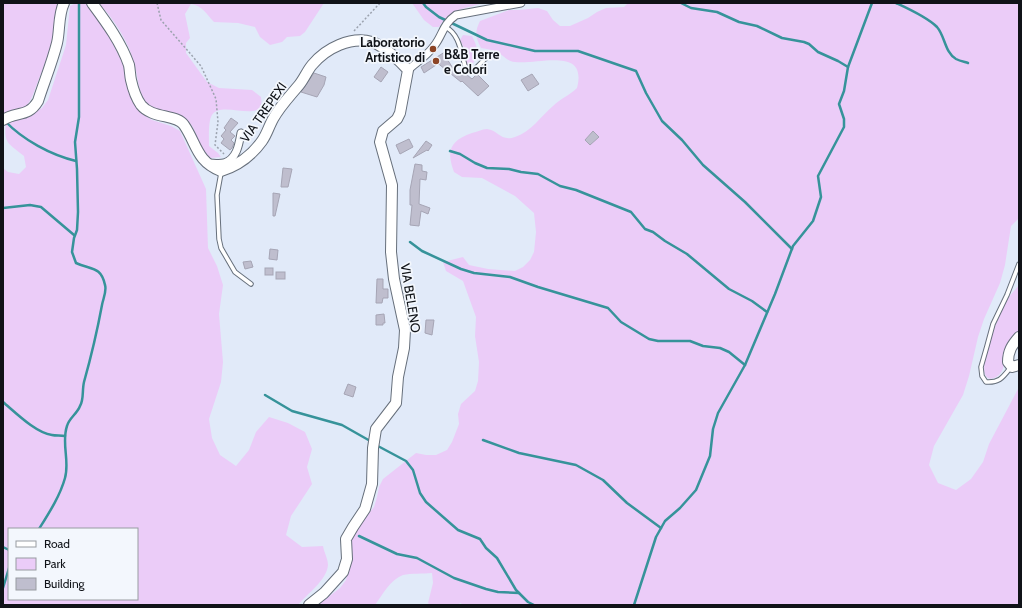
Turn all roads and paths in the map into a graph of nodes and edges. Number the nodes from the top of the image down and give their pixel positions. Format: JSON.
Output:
{"nodes":[{"id":1,"x":64,"y":3,"type":"edge"},
{"id":2,"x":92,"y":3,"type":"edge"},
{"id":3,"x":157,"y":3,"type":"edge"},
{"id":4,"x":380,"y":3,"type":"edge"},
{"id":5,"x":521,"y":3,"type":"edge"},
{"id":6,"x":444,"y":27,"type":"junction"},
{"id":7,"x":354,"y":32,"type":"dead end"},
{"id":8,"x":487,"y":57,"type":"dead end"},
{"id":9,"x":408,"y":70,"type":"junction"},
{"id":10,"x":3,"y":120,"type":"edge"},
{"id":11,"x":241,"y":133,"type":"dead end"},
{"id":12,"x":230,"y":160,"type":"junction"},
{"id":13,"x":207,"y":163,"type":"junction"},
{"id":14,"x":221,"y":171,"type":"junction"},
{"id":15,"x":1019,"y":264,"type":"edge"},
{"id":16,"x":251,"y":284,"type":"dead end"},
{"id":17,"x":1019,"y":337,"type":"edge"},
{"id":18,"x":1015,"y":366,"type":"edge"},
{"id":19,"x":309,"y":605,"type":"edge"}],
"edges":[{"from":1,"to":10,"type":"street"},
{"from":2,"to":13,"type":"street"},
{"from":3,"to":12,"type":"path"},
{"from":4,"to":7,"type":"path"},
{"from":5,"to":6,"type":"street"},
{"from":6,"to":8,"type":"lane"},
{"from":6,"to":9,"type":"street"},
{"from":9,"to":14,"type":"street","name":"VIA TREPEXI"},
{"from":9,"to":19,"type":"street","name":"VIA BELENO"},
{"from":11,"to":12,"type":"street"},
{"from":12,"to":13,"type":"street"},
{"from":13,"to":14,"type":"street"},
{"from":14,"to":16,"type":"lane"},
{"from":15,"to":18,"type":"lane"},
{"from":17,"to":18,"type":"street"}]}
